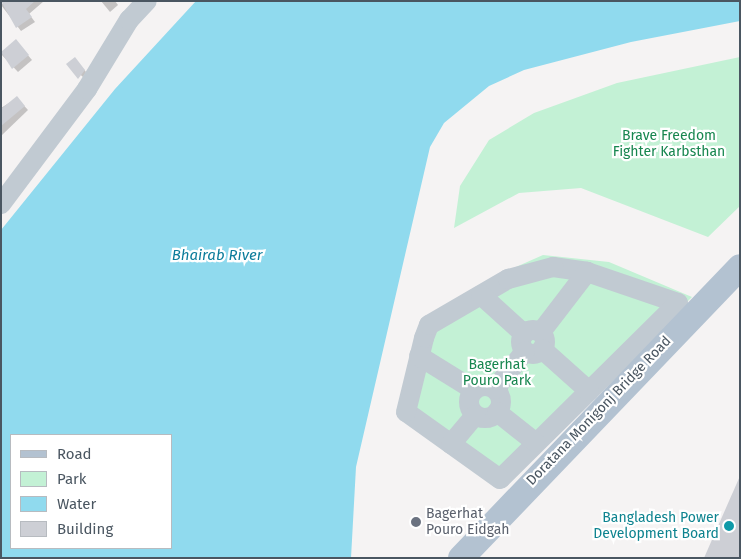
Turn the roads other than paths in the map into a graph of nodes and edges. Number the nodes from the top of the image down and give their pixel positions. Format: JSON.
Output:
{"nodes":[{"id":1,"x":147,"y":1,"type":"edge"},
{"id":2,"x":1,"y":204,"type":"edge"},
{"id":3,"x":740,"y":266,"type":"edge"},
{"id":4,"x":587,"y":272,"type":"junction"},
{"id":5,"x":480,"y":294,"type":"junction"},
{"id":6,"x":533,"y":342,"type":"junction"},
{"id":7,"x":419,"y":356,"type":"junction"},
{"id":8,"x":494,"y":389,"type":"junction"},
{"id":9,"x":474,"y":390,"type":"junction"},
{"id":10,"x":589,"y":391,"type":"junction"},
{"id":11,"x":497,"y":412,"type":"junction"},
{"id":12,"x":475,"y":415,"type":"junction"},
{"id":13,"x":535,"y":442,"type":"junction"},
{"id":14,"x":452,"y":444,"type":"junction"},
{"id":15,"x":461,"y":558,"type":"edge"}],
"edges":[{"from":1,"to":2,"type":"street"},
{"from":3,"to":15,"type":"main road","name":"Doratana Monigonj Bridge Road"},
{"from":4,"to":5,"type":"street"},
{"from":4,"to":6,"type":"street"},
{"from":4,"to":10,"type":"street"},
{"from":5,"to":6,"type":"street"},
{"from":5,"to":7,"type":"street"},
{"from":6,"to":8,"type":"street"},
{"from":6,"to":10,"type":"street"},
{"from":7,"to":9,"type":"street"},
{"from":7,"to":14,"type":"street"},
{"from":8,"to":9,"type":"street"},
{"from":8,"to":11,"type":"street"},
{"from":9,"to":12,"type":"street"},
{"from":10,"to":13,"type":"street"},
{"from":11,"to":12,"type":"street"},
{"from":11,"to":13,"type":"street"},
{"from":12,"to":14,"type":"street"},
{"from":13,"to":14,"type":"street"}]}
